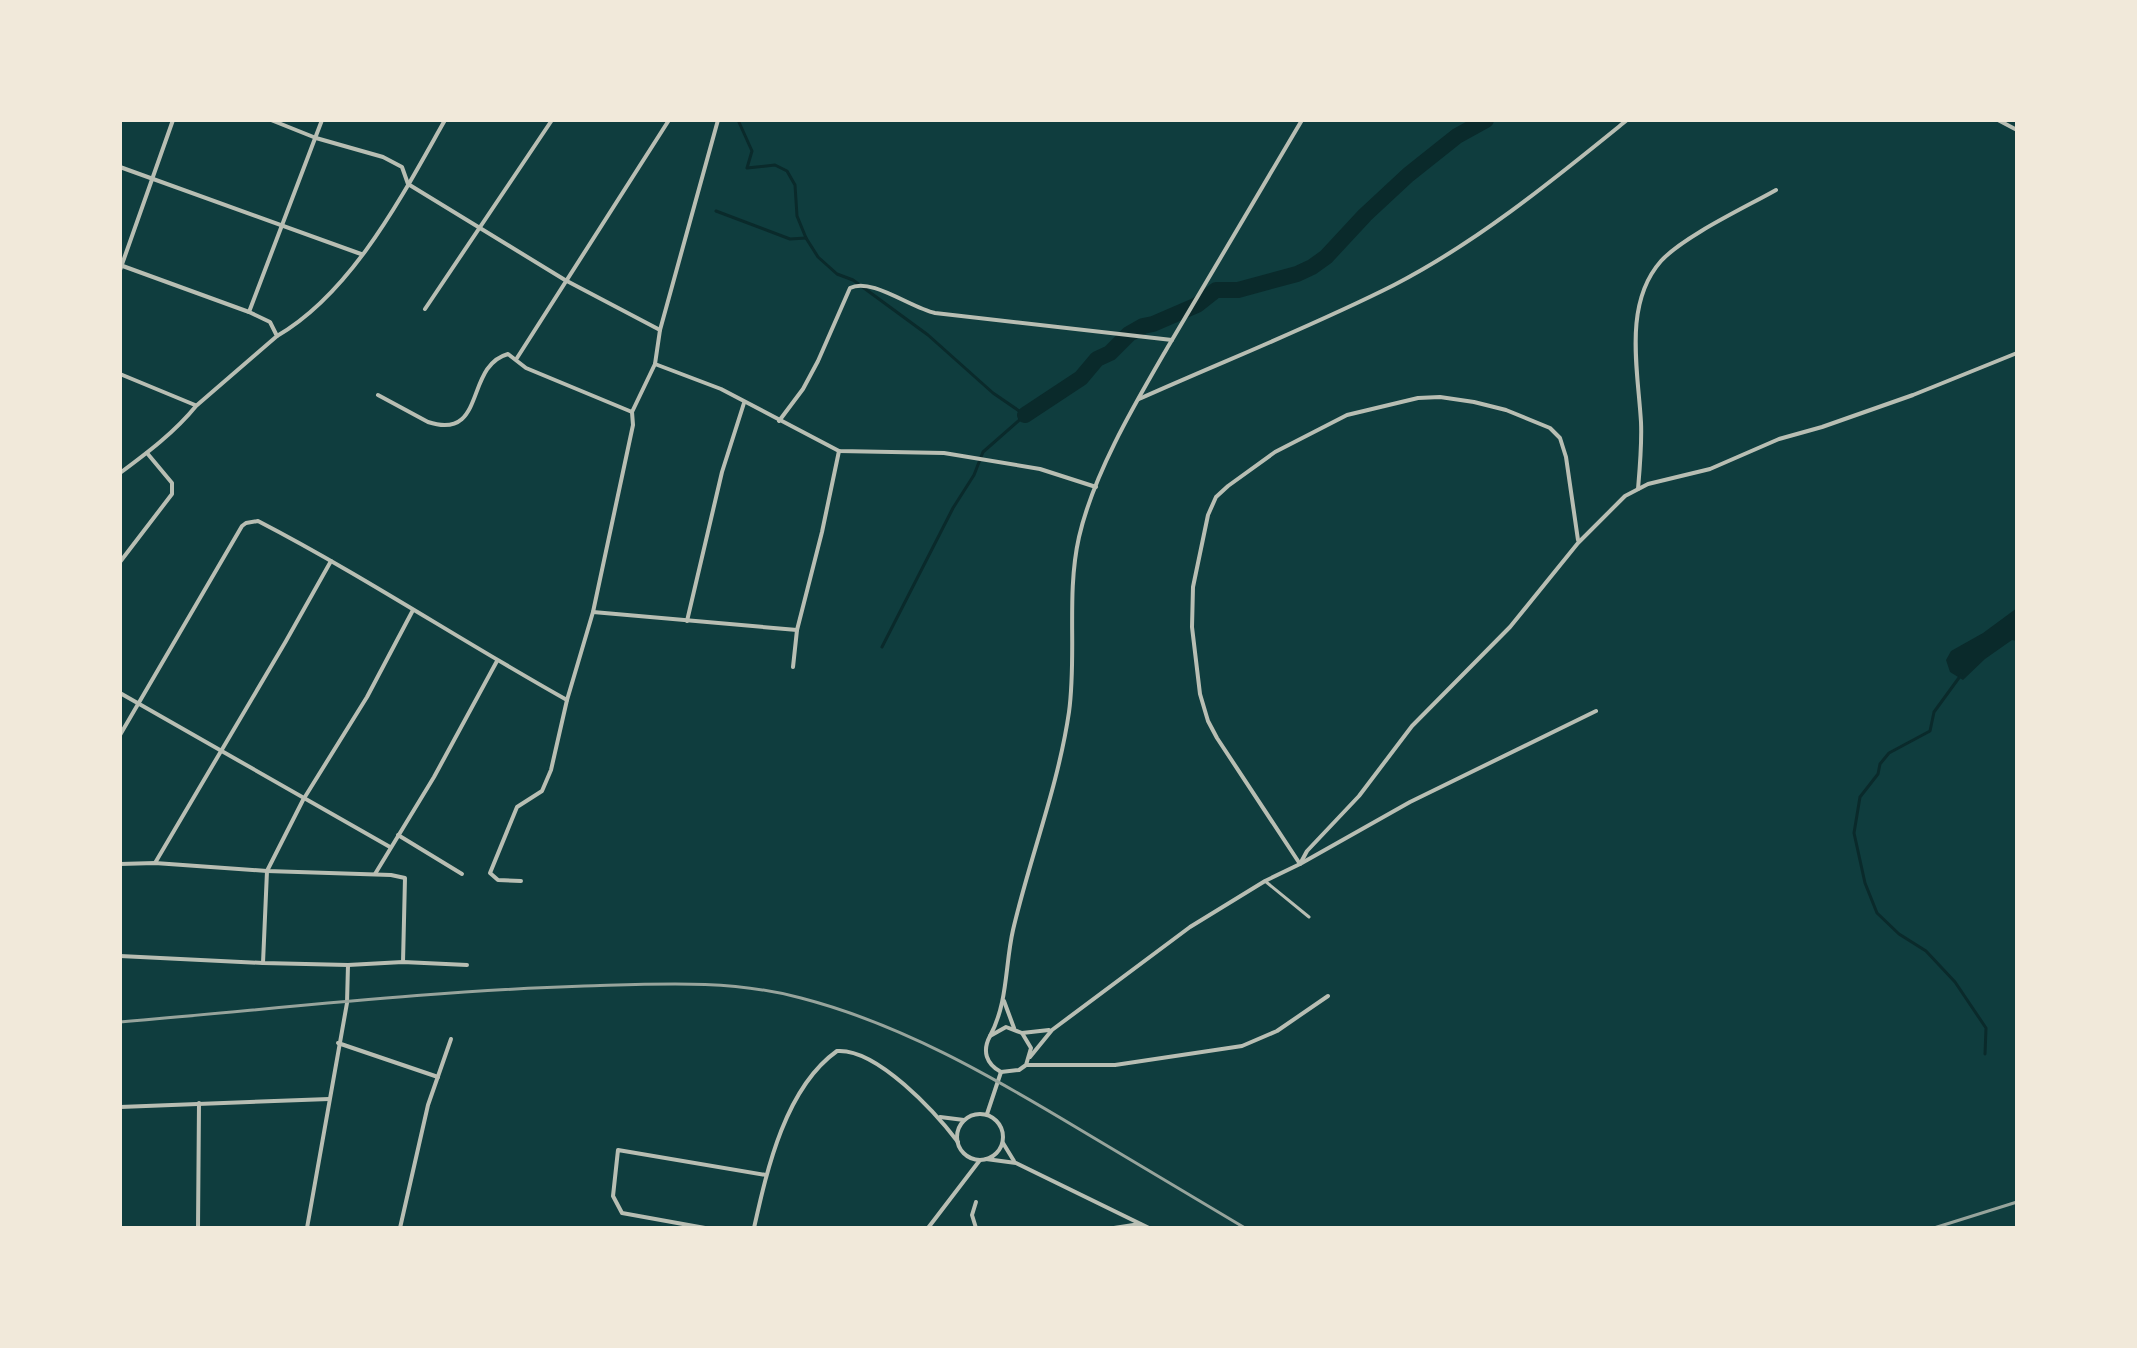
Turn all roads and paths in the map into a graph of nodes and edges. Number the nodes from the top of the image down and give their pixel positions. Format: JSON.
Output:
{"nodes":[{"id":1,"x":173,"y":120,"type":"edge"},
{"id":2,"x":271,"y":120,"type":"edge"},
{"id":3,"x":322,"y":120,"type":"edge"},
{"id":4,"x":445,"y":120,"type":"edge"},
{"id":5,"x":552,"y":120,"type":"edge"},
{"id":6,"x":669,"y":120,"type":"edge"},
{"id":7,"x":718,"y":120,"type":"edge"},
{"id":8,"x":1302,"y":120,"type":"edge"},
{"id":9,"x":1627,"y":120,"type":"edge"},
{"id":10,"x":1998,"y":120,"type":"edge"},
{"id":11,"x":2017,"y":130,"type":"edge"},
{"id":12,"x":316,"y":138,"type":"junction"},
{"id":13,"x":120,"y":167,"type":"edge"},
{"id":14,"x":153,"y":179,"type":"junction"},
{"id":15,"x":408,"y":184,"type":"junction"},
{"id":16,"x":1776,"y":190,"type":"dead end"},
{"id":17,"x":284,"y":226,"type":"junction"},
{"id":18,"x":482,"y":228,"type":"junction"},
{"id":19,"x":361,"y":254,"type":"junction"},
{"id":20,"x":121,"y":267,"type":"edge"},
{"id":21,"x":565,"y":280,"type":"junction"},
{"id":22,"x":425,"y":309,"type":"dead end"},
{"id":23,"x":249,"y":312,"type":"junction"},
{"id":24,"x":660,"y":330,"type":"junction"},
{"id":25,"x":277,"y":336,"type":"junction"},
{"id":26,"x":1172,"y":340,"type":"junction"},
{"id":27,"x":2017,"y":353,"type":"edge"},
{"id":28,"x":517,"y":358,"type":"junction"},
{"id":29,"x":655,"y":364,"type":"junction"},
{"id":30,"x":120,"y":374,"type":"edge"},
{"id":31,"x":378,"y":395,"type":"dead end"},
{"id":32,"x":1137,"y":400,"type":"junction"},
{"id":33,"x":744,"y":402,"type":"junction"},
{"id":34,"x":196,"y":406,"type":"junction"},
{"id":35,"x":632,"y":412,"type":"junction"},
{"id":36,"x":779,"y":421,"type":"junction"},
{"id":37,"x":839,"y":451,"type":"junction"},
{"id":38,"x":148,"y":454,"type":"junction"},
{"id":39,"x":120,"y":473,"type":"edge"},
{"id":40,"x":1096,"y":487,"type":"junction"},
{"id":41,"x":1638,"y":489,"type":"junction"},
{"id":42,"x":1578,"y":543,"type":"junction"},
{"id":43,"x":331,"y":561,"type":"junction"},
{"id":44,"x":120,"y":562,"type":"edge"},
{"id":45,"x":413,"y":610,"type":"junction"},
{"id":46,"x":593,"y":612,"type":"junction"},
{"id":47,"x":687,"y":621,"type":"junction"},
{"id":48,"x":797,"y":630,"type":"junction"},
{"id":49,"x":497,"y":661,"type":"junction"},
{"id":50,"x":793,"y":667,"type":"dead end"},
{"id":51,"x":120,"y":693,"type":"edge"},
{"id":52,"x":567,"y":700,"type":"junction"},
{"id":53,"x":139,"y":704,"type":"junction"},
{"id":54,"x":1596,"y":711,"type":"dead end"},
{"id":55,"x":120,"y":735,"type":"edge"},
{"id":56,"x":221,"y":750,"type":"junction"},
{"id":57,"x":303,"y":800,"type":"junction"},
{"id":58,"x":398,"y":835,"type":"junction"},
{"id":59,"x":390,"y":847,"type":"junction"},
{"id":60,"x":155,"y":863,"type":"junction"},
{"id":61,"x":120,"y":864,"type":"edge"},
{"id":62,"x":1300,"y":864,"type":"junction"},
{"id":63,"x":267,"y":871,"type":"junction"},
{"id":64,"x":375,"y":874,"type":"junction"},
{"id":65,"x":462,"y":874,"type":"dead end"},
{"id":66,"x":521,"y":881,"type":"dead end"},
{"id":67,"x":1265,"y":881,"type":"junction"},
{"id":68,"x":1309,"y":917,"type":"dead end"},
{"id":69,"x":120,"y":956,"type":"edge"},
{"id":70,"x":403,"y":962,"type":"junction"},
{"id":71,"x":263,"y":963,"type":"junction"},
{"id":72,"x":348,"y":965,"type":"junction"},
{"id":73,"x":467,"y":965,"type":"dead end"},
{"id":74,"x":1328,"y":996,"type":"dead end"},
{"id":75,"x":1004,"y":999,"type":"junction"},
{"id":76,"x":1014,"y":1028,"type":"junction"},
{"id":77,"x":1052,"y":1030,"type":"junction"},
{"id":78,"x":1022,"y":1033,"type":"junction"},
{"id":79,"x":990,"y":1036,"type":"junction"},
{"id":80,"x":451,"y":1039,"type":"dead end"},
{"id":81,"x":338,"y":1043,"type":"junction"},
{"id":82,"x":1030,"y":1057,"type":"junction"},
{"id":83,"x":1026,"y":1065,"type":"junction"},
{"id":84,"x":1001,"y":1072,"type":"junction"},
{"id":85,"x":438,"y":1077,"type":"junction"},
{"id":86,"x":329,"y":1099,"type":"junction"},
{"id":87,"x":199,"y":1103,"type":"junction"},
{"id":88,"x":120,"y":1107,"type":"edge"},
{"id":89,"x":987,"y":1114,"type":"junction"},
{"id":90,"x":940,"y":1117,"type":"junction"},
{"id":91,"x":964,"y":1120,"type":"junction"},
{"id":92,"x":958,"y":1142,"type":"junction"},
{"id":93,"x":1003,"y":1143,"type":"junction"},
{"id":94,"x":983,"y":1159,"type":"junction"},
{"id":95,"x":1016,"y":1163,"type":"junction"},
{"id":96,"x":766,"y":1175,"type":"junction"},
{"id":97,"x":976,"y":1202,"type":"dead end"},
{"id":98,"x":1140,"y":1224,"type":"junction"},
{"id":99,"x":198,"y":1228,"type":"edge"},
{"id":100,"x":307,"y":1228,"type":"edge"},
{"id":101,"x":400,"y":1228,"type":"edge"},
{"id":102,"x":705,"y":1228,"type":"edge"},
{"id":103,"x":754,"y":1228,"type":"edge"},
{"id":104,"x":928,"y":1228,"type":"edge"},
{"id":105,"x":976,"y":1228,"type":"edge"},
{"id":106,"x":1114,"y":1228,"type":"edge"},
{"id":107,"x":1149,"y":1228,"type":"edge"}],
"edges":[{"from":1,"to":14,"type":"street"},
{"from":2,"to":12,"type":"street"},
{"from":3,"to":12,"type":"street"},
{"from":4,"to":15,"type":"street"},
{"from":5,"to":18,"type":"street"},
{"from":6,"to":21,"type":"street"},
{"from":7,"to":24,"type":"street"},
{"from":8,"to":26,"type":"street"},
{"from":9,"to":32,"type":"street"},
{"from":10,"to":11,"type":"street"},
{"from":12,"to":15,"type":"street"},
{"from":12,"to":17,"type":"street"},
{"from":13,"to":14,"type":"street"},
{"from":14,"to":17,"type":"street"},
{"from":14,"to":20,"type":"street"},
{"from":15,"to":18,"type":"street"},
{"from":15,"to":19,"type":"street"},
{"from":16,"to":41,"type":"street"},
{"from":17,"to":19,"type":"street"},
{"from":17,"to":23,"type":"street"},
{"from":18,"to":21,"type":"street"},
{"from":18,"to":22,"type":"street"},
{"from":19,"to":25,"type":"street"},
{"from":20,"to":23,"type":"street"},
{"from":21,"to":24,"type":"street"},
{"from":21,"to":28,"type":"street"},
{"from":23,"to":25,"type":"street"},
{"from":24,"to":29,"type":"street"},
{"from":25,"to":34,"type":"street"},
{"from":26,"to":32,"type":"street"},
{"from":26,"to":36,"type":"street"},
{"from":27,"to":41,"type":"street"},
{"from":28,"to":31,"type":"street"},
{"from":28,"to":35,"type":"street"},
{"from":29,"to":33,"type":"street"},
{"from":29,"to":35,"type":"street"},
{"from":30,"to":34,"type":"street"},
{"from":32,"to":40,"type":"street"},
{"from":33,"to":36,"type":"street"},
{"from":33,"to":47,"type":"street"},
{"from":34,"to":38,"type":"street"},
{"from":35,"to":46,"type":"street"},
{"from":36,"to":37,"type":"street"},
{"from":37,"to":40,"type":"street"},
{"from":37,"to":48,"type":"street"},
{"from":38,"to":39,"type":"street"},
{"from":38,"to":44,"type":"street"},
{"from":40,"to":75,"type":"street"},
{"from":41,"to":42,"type":"street"},
{"from":42,"to":62,"type":"street"},
{"from":42,"to":62,"type":"street"},
{"from":43,"to":45,"type":"street"},
{"from":43,"to":53,"type":"street"},
{"from":43,"to":56,"type":"street"},
{"from":45,"to":49,"type":"street"},
{"from":45,"to":57,"type":"street"},
{"from":46,"to":47,"type":"street"},
{"from":46,"to":52,"type":"street"},
{"from":47,"to":48,"type":"street"},
{"from":48,"to":50,"type":"street"},
{"from":49,"to":52,"type":"street"},
{"from":49,"to":58,"type":"street"},
{"from":51,"to":53,"type":"street"},
{"from":52,"to":66,"type":"street"},
{"from":53,"to":55,"type":"street"},
{"from":53,"to":56,"type":"street"},
{"from":54,"to":62,"type":"street"},
{"from":56,"to":57,"type":"street"},
{"from":56,"to":60,"type":"street"},
{"from":57,"to":59,"type":"street"},
{"from":57,"to":63,"type":"street"},
{"from":58,"to":59,"type":"street"},
{"from":58,"to":65,"type":"street"},
{"from":59,"to":64,"type":"street"},
{"from":60,"to":61,"type":"street"},
{"from":60,"to":63,"type":"street"},
{"from":62,"to":67,"type":"street"},
{"from":63,"to":64,"type":"street"},
{"from":63,"to":71,"type":"street"},
{"from":64,"to":70,"type":"street"},
{"from":67,"to":68,"type":"street"},
{"from":67,"to":77,"type":"street"},
{"from":69,"to":71,"type":"street"},
{"from":70,"to":72,"type":"street"},
{"from":70,"to":73,"type":"street"},
{"from":71,"to":72,"type":"street"},
{"from":72,"to":81,"type":"street"},
{"from":74,"to":83,"type":"street"},
{"from":75,"to":76,"type":"street"},
{"from":75,"to":79,"type":"street"},
{"from":76,"to":78,"type":"street"},
{"from":76,"to":79,"type":"street"},
{"from":77,"to":78,"type":"street"},
{"from":77,"to":82,"type":"street"},
{"from":78,"to":82,"type":"street"},
{"from":79,"to":84,"type":"street"},
{"from":80,"to":85,"type":"street"},
{"from":81,"to":85,"type":"street"},
{"from":81,"to":86,"type":"street"},
{"from":82,"to":83,"type":"street"},
{"from":83,"to":84,"type":"street"},
{"from":84,"to":89,"type":"street"},
{"from":85,"to":101,"type":"street"},
{"from":86,"to":87,"type":"street"},
{"from":86,"to":100,"type":"street"},
{"from":87,"to":88,"type":"street"},
{"from":87,"to":99,"type":"street"},
{"from":89,"to":91,"type":"street"},
{"from":89,"to":93,"type":"street"},
{"from":90,"to":91,"type":"street"},
{"from":90,"to":92,"type":"street"},
{"from":90,"to":96,"type":"street"},
{"from":91,"to":92,"type":"street"},
{"from":92,"to":94,"type":"street"},
{"from":93,"to":94,"type":"street"},
{"from":93,"to":95,"type":"street"},
{"from":94,"to":95,"type":"street"},
{"from":94,"to":104,"type":"street"},
{"from":95,"to":98,"type":"street"},
{"from":96,"to":102,"type":"street"},
{"from":96,"to":103,"type":"street"},
{"from":97,"to":105,"type":"street"},
{"from":98,"to":106,"type":"street"},
{"from":98,"to":107,"type":"street"}]}
